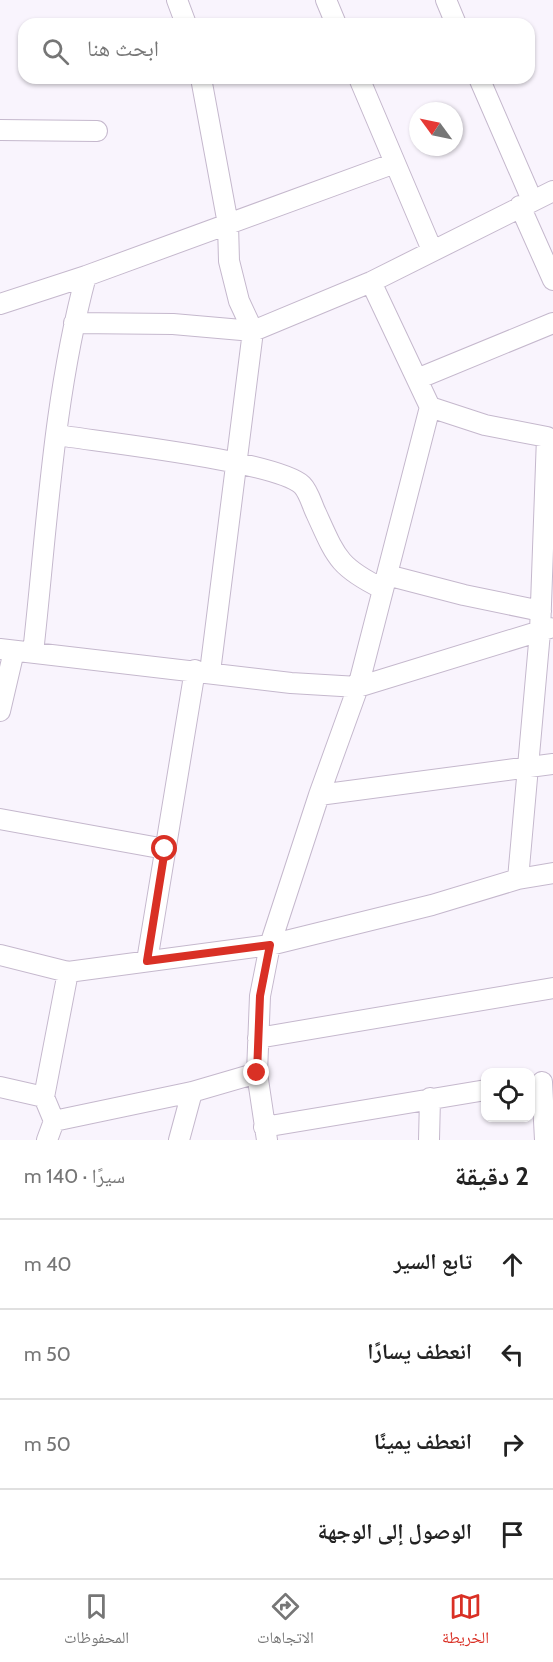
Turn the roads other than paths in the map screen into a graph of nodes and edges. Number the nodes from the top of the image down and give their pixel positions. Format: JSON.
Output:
{"nodes":[{"id":1,"x":177,"y":0,"type":"edge"},
{"id":2,"x":326,"y":0,"type":"edge"},
{"id":3,"x":446,"y":0,"type":"edge"},
{"id":4,"x":184,"y":18,"type":"edge"},
{"id":5,"x":334,"y":18,"type":"edge"},
{"id":6,"x":454,"y":18,"type":"edge"},
{"id":7,"x":202,"y":84,"type":"edge"},
{"id":8,"x":362,"y":84,"type":"edge"},
{"id":9,"x":481,"y":84,"type":"edge"},
{"id":10,"x":0,"y":130,"type":"edge"},
{"id":11,"x":97,"y":130,"type":"dead end"},
{"id":12,"x":395,"y":163,"type":"junction"},
{"id":13,"x":553,"y":191,"type":"edge"},
{"id":14,"x":526,"y":203,"type":"junction"},
{"id":15,"x":228,"y":224,"type":"junction"},
{"id":16,"x":432,"y":250,"type":"junction"},
{"id":17,"x":86,"y":276,"type":"junction"},
{"id":18,"x":553,"y":280,"type":"edge"},
{"id":19,"x":371,"y":282,"type":"junction"},
{"id":20,"x":0,"y":304,"type":"edge"},
{"id":21,"x":74,"y":323,"type":"junction"},
{"id":22,"x":553,"y":323,"type":"edge"},
{"id":23,"x":253,"y":331,"type":"junction"},
{"id":24,"x":417,"y":379,"type":"junction"},
{"id":25,"x":430,"y":407,"type":"junction"},
{"id":26,"x":57,"y":435,"type":"junction"},
{"id":27,"x":550,"y":435,"type":"edge"},
{"id":28,"x":236,"y":464,"type":"junction"},
{"id":29,"x":385,"y":582,"type":"junction"},
{"id":30,"x":541,"y":611,"type":"junction"},
{"id":31,"x":546,"y":630,"type":"edge"},
{"id":32,"x":16,"y":651,"type":"edge"},
{"id":33,"x":202,"y":671,"type":"junction"},
{"id":34,"x":358,"y":687,"type":"junction"},
{"id":35,"x":0,"y":711,"type":"edge"},
{"id":36,"x":553,"y":764,"type":"edge"},
{"id":37,"x":528,"y":769,"type":"junction"},
{"id":38,"x":319,"y":795,"type":"junction"},
{"id":39,"x":0,"y":819,"type":"edge"},
{"id":40,"x":165,"y":849,"type":"junction"},
{"id":41,"x":553,"y":873,"type":"edge"},
{"id":42,"x":518,"y":879,"type":"junction"},
{"id":43,"x":270,"y":945,"type":"junction"},
{"id":44,"x":0,"y":955,"type":"edge"},
{"id":45,"x":147,"y":961,"type":"junction"},
{"id":46,"x":68,"y":972,"type":"junction"},
{"id":47,"x":553,"y":988,"type":"edge"},
{"id":48,"x":258,"y":1038,"type":"junction"},
{"id":49,"x":257,"y":1073,"type":"junction"},
{"id":50,"x":542,"y":1082,"type":"edge"},
{"id":51,"x":0,"y":1087,"type":"edge"},
{"id":52,"x":481,"y":1091,"type":"edge"},
{"id":53,"x":192,"y":1092,"type":"junction"},
{"id":54,"x":44,"y":1097,"type":"junction"},
{"id":55,"x":430,"y":1098,"type":"junction"},
{"id":56,"x":54,"y":1121,"type":"junction"},
{"id":57,"x":266,"y":1134,"type":"edge"},
{"id":58,"x":47,"y":1140,"type":"edge"},
{"id":59,"x":179,"y":1140,"type":"edge"},
{"id":60,"x":429,"y":1140,"type":"edge"},
{"id":61,"x":545,"y":1140,"type":"edge"}],
"edges":[{"from":1,"to":4,"type":"street"},
{"from":2,"to":5,"type":"street"},
{"from":3,"to":6,"type":"street"},
{"from":7,"to":15,"type":"street"},
{"from":8,"to":12,"type":"street"},
{"from":9,"to":14,"type":"street"},
{"from":10,"to":11,"type":"street"},
{"from":12,"to":15,"type":"street"},
{"from":12,"to":16,"type":"street"},
{"from":13,"to":14,"type":"street"},
{"from":14,"to":16,"type":"street"},
{"from":14,"to":18,"type":"street"},
{"from":15,"to":17,"type":"street"},
{"from":15,"to":23,"type":"street"},
{"from":16,"to":19,"type":"street"},
{"from":17,"to":20,"type":"street"},
{"from":17,"to":21,"type":"street"},
{"from":19,"to":23,"type":"street"},
{"from":19,"to":24,"type":"street"},
{"from":21,"to":23,"type":"street"},
{"from":21,"to":26,"type":"street"},
{"from":22,"to":24,"type":"street"},
{"from":23,"to":28,"type":"street"},
{"from":24,"to":25,"type":"street"},
{"from":25,"to":27,"type":"street"},
{"from":25,"to":29,"type":"street"},
{"from":26,"to":28,"type":"street"},
{"from":26,"to":32,"type":"street"},
{"from":27,"to":30,"type":"street"},
{"from":28,"to":29,"type":"street"},
{"from":28,"to":33,"type":"street"},
{"from":29,"to":30,"type":"street"},
{"from":29,"to":34,"type":"street"},
{"from":30,"to":31,"type":"street"},
{"from":31,"to":34,"type":"street"},
{"from":31,"to":37,"type":"street"},
{"from":32,"to":33,"type":"street"},
{"from":32,"to":35,"type":"street"},
{"from":33,"to":34,"type":"street"},
{"from":33,"to":40,"type":"street"},
{"from":34,"to":38,"type":"street"},
{"from":36,"to":37,"type":"street"},
{"from":37,"to":38,"type":"street"},
{"from":37,"to":42,"type":"street"},
{"from":38,"to":43,"type":"street"},
{"from":39,"to":40,"type":"street"},
{"from":40,"to":45,"type":"street"},
{"from":41,"to":42,"type":"street"},
{"from":42,"to":43,"type":"street"},
{"from":43,"to":45,"type":"street"},
{"from":43,"to":48,"type":"street"},
{"from":44,"to":46,"type":"street"},
{"from":45,"to":46,"type":"street"},
{"from":46,"to":54,"type":"street"},
{"from":47,"to":48,"type":"street"},
{"from":48,"to":49,"type":"street"},
{"from":49,"to":53,"type":"street"},
{"from":49,"to":57,"type":"street"},
{"from":50,"to":61,"type":"street"},
{"from":51,"to":54,"type":"street"},
{"from":52,"to":55,"type":"street"},
{"from":53,"to":56,"type":"street"},
{"from":53,"to":59,"type":"street"},
{"from":54,"to":56,"type":"street"},
{"from":55,"to":57,"type":"street"},
{"from":55,"to":60,"type":"street"},
{"from":56,"to":58,"type":"street"}]}
